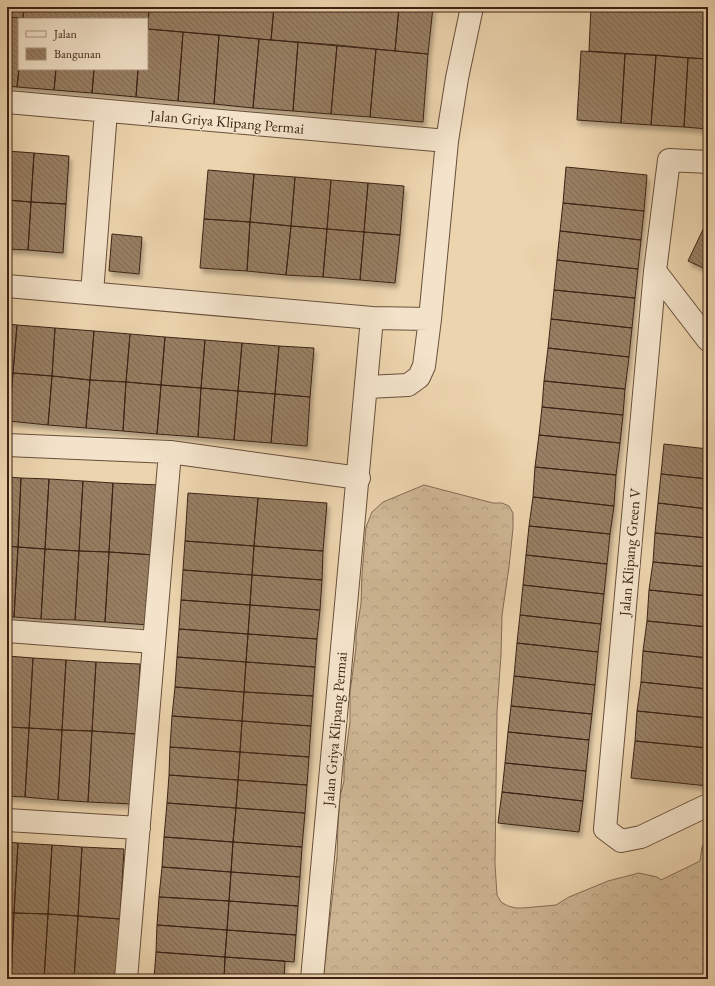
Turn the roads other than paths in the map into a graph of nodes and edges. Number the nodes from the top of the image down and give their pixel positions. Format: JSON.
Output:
{"nodes":[{"id":1,"x":472,"y":7,"type":"edge"},
{"id":2,"x":7,"y":102,"type":"edge"},
{"id":3,"x":106,"y":111,"type":"junction"},
{"id":4,"x":447,"y":141,"type":"junction"},
{"id":5,"x":708,"y":162,"type":"edge"},
{"id":6,"x":655,"y":271,"type":"junction"},
{"id":7,"x":7,"y":286,"type":"edge"},
{"id":8,"x":92,"y":293,"type":"junction"},
{"id":9,"x":372,"y":318,"type":"junction"},
{"id":10,"x":430,"y":319,"type":"junction"},
{"id":11,"x":708,"y":340,"type":"edge"},
{"id":12,"x":367,"y":387,"type":"junction"},
{"id":13,"x":7,"y":445,"type":"edge"},
{"id":14,"x":170,"y":452,"type":"junction"},
{"id":15,"x":359,"y":478,"type":"junction"},
{"id":16,"x":7,"y":631,"type":"edge"},
{"id":17,"x":154,"y":642,"type":"junction"},
{"id":18,"x":708,"y":805,"type":"edge"},
{"id":19,"x":7,"y":820,"type":"edge"},
{"id":20,"x":139,"y":828,"type":"junction"},
{"id":21,"x":126,"y":979,"type":"edge"},
{"id":22,"x":312,"y":979,"type":"edge"}],
"edges":[{"from":1,"to":4,"type":"street"},
{"from":2,"to":3,"type":"street","name":"Jalan Griya Klipang Permai"},
{"from":3,"to":4,"type":"street","name":"Jalan Griya Klipang Permai"},
{"from":3,"to":8,"type":"street"},
{"from":4,"to":10,"type":"street"},
{"from":5,"to":6,"type":"street","name":"Jalan Klipang Green V"},
{"from":6,"to":11,"type":"street"},
{"from":6,"to":18,"type":"street","name":"Jalan Klipang Green V"},
{"from":7,"to":8,"type":"street"},
{"from":8,"to":9,"type":"street"},
{"from":9,"to":10,"type":"street"},
{"from":9,"to":12,"type":"street","name":"Jalan Griya Klipang Permai"},
{"from":10,"to":12,"type":"street"},
{"from":12,"to":15,"type":"street","name":"Jalan Griya Klipang Permai"},
{"from":13,"to":14,"type":"street"},
{"from":14,"to":15,"type":"street"},
{"from":14,"to":17,"type":"street"},
{"from":15,"to":22,"type":"street","name":"Jalan Griya Klipang Permai"},
{"from":16,"to":17,"type":"street"},
{"from":17,"to":20,"type":"street"},
{"from":19,"to":20,"type":"street"},
{"from":20,"to":21,"type":"street"}]}
